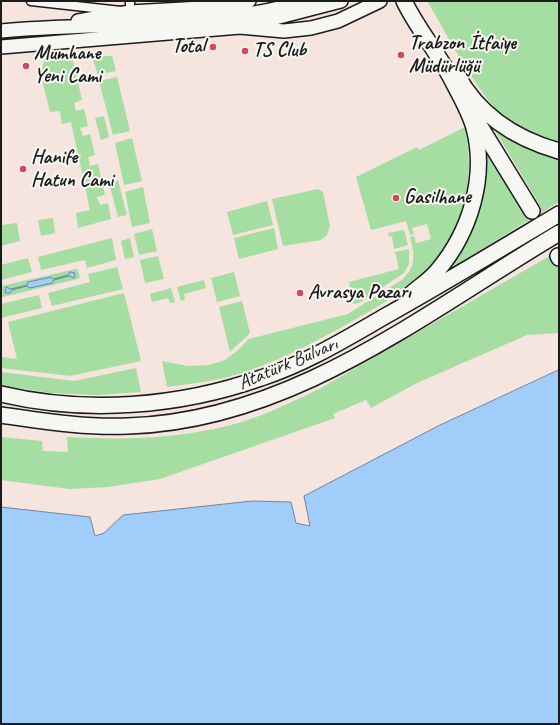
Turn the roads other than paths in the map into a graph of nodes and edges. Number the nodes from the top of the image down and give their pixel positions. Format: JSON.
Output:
{"nodes":[{"id":1,"x":31,"y":1,"type":"edge"},
{"id":2,"x":249,"y":1,"type":"edge"},
{"id":3,"x":307,"y":1,"type":"edge"},
{"id":4,"x":341,"y":1,"type":"edge"},
{"id":5,"x":380,"y":1,"type":"edge"},
{"id":6,"x":404,"y":1,"type":"edge"},
{"id":7,"x":415,"y":1,"type":"edge"},
{"id":8,"x":92,"y":4,"type":"edge"},
{"id":9,"x":130,"y":6,"type":"edge"},
{"id":10,"x":240,"y":27,"type":"junction"},
{"id":11,"x":38,"y":28,"type":"junction"},
{"id":12,"x":1,"y":31,"type":"edge"},
{"id":13,"x":1,"y":47,"type":"edge"},
{"id":14,"x":457,"y":81,"type":"junction"},
{"id":15,"x":559,"y":151,"type":"edge"},
{"id":16,"x":534,"y":209,"type":"tunnel mouth"},
{"id":17,"x":559,"y":214,"type":"edge"},
{"id":18,"x":559,"y":233,"type":"edge"},
{"id":19,"x":559,"y":252,"type":"edge"},
{"id":20,"x":390,"y":313,"type":"junction"},
{"id":21,"x":417,"y":321,"type":"junction"},
{"id":22,"x":1,"y":394,"type":"edge"},
{"id":23,"x":1,"y":415,"type":"edge"}],
"edges":[{"from":1,"to":8,"type":"street"},
{"from":2,"to":9,"type":"main road"},
{"from":3,"to":11,"type":"main road"},
{"from":4,"to":10,"type":"main road"},
{"from":5,"to":10,"type":"main road"},
{"from":6,"to":14,"type":"highway"},
{"from":7,"to":14,"type":"highway"},
{"from":8,"to":9,"type":"street"},
{"from":9,"to":11,"type":"main road"},
{"from":10,"to":13,"type":"main road"},
{"from":11,"to":12,"type":"main road"},
{"from":14,"to":15,"type":"highway"},
{"from":14,"to":16,"type":"highway"},
{"from":14,"to":20,"type":"highway"},
{"from":17,"to":20,"type":"highway","name":"Atatürk Bulvarı"},
{"from":18,"to":21,"type":"highway","name":"Atatürk Bulvarı"},
{"from":19,"to":21,"type":"highway"},
{"from":20,"to":22,"type":"highway","name":"Atatürk Bulvarı"},
{"from":21,"to":23,"type":"highway","name":"Atatürk Bulvarı"}]}
